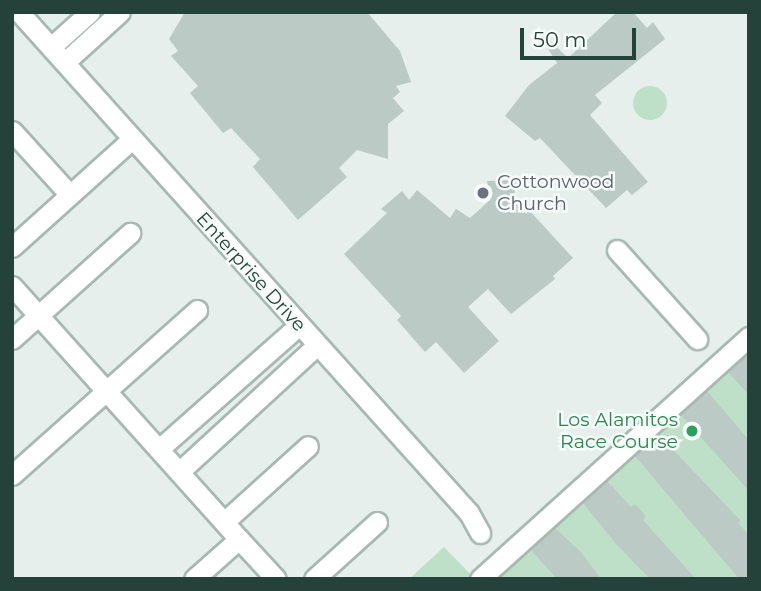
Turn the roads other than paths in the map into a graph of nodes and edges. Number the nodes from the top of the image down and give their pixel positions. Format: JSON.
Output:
{"nodes":[{"id":1,"x":19,"y":12,"type":"edge"},
{"id":2,"x":90,"y":12,"type":"edge"},
{"id":3,"x":120,"y":12,"type":"edge"},
{"id":4,"x":51,"y":47,"type":"junction"},
{"id":5,"x":65,"y":62,"type":"junction"},
{"id":6,"x":12,"y":131,"type":"edge"},
{"id":7,"x":131,"y":140,"type":"junction"},
{"id":8,"x":70,"y":195,"type":"junction"},
{"id":9,"x":130,"y":233,"type":"dead end"},
{"id":10,"x":12,"y":247,"type":"edge"},
{"id":11,"x":617,"y":250,"type":"dead end"},
{"id":12,"x":12,"y":285,"type":"edge"},
{"id":13,"x":197,"y":310,"type":"dead end"},
{"id":14,"x":39,"y":316,"type":"junction"},
{"id":15,"x":299,"y":325,"type":"junction"},
{"id":16,"x":749,"y":337,"type":"edge"},
{"id":17,"x":12,"y":339,"type":"edge"},
{"id":18,"x":697,"y":339,"type":"dead end"},
{"id":19,"x":317,"y":345,"type":"junction"},
{"id":20,"x":106,"y":389,"type":"junction"},
{"id":21,"x":308,"y":446,"type":"dead end"},
{"id":22,"x":159,"y":449,"type":"junction"},
{"id":23,"x":179,"y":472,"type":"junction"},
{"id":24,"x":12,"y":475,"type":"edge"},
{"id":25,"x":225,"y":522,"type":"junction"},
{"id":26,"x":377,"y":522,"type":"dead end"},
{"id":27,"x":480,"y":533,"type":"dead end"},
{"id":28,"x":239,"y":538,"type":"junction"},
{"id":29,"x":492,"y":575,"type":"edge"},
{"id":30,"x":194,"y":579,"type":"edge"},
{"id":31,"x":276,"y":579,"type":"edge"},
{"id":32,"x":314,"y":579,"type":"edge"}],
"edges":[{"from":1,"to":4,"type":"street","name":"Enterprise Drive"},
{"from":2,"to":4,"type":"street"},
{"from":3,"to":5,"type":"street"},
{"from":4,"to":5,"type":"street","name":"Enterprise Drive"},
{"from":5,"to":7,"type":"street","name":"Enterprise Drive"},
{"from":6,"to":8,"type":"street"},
{"from":7,"to":8,"type":"street"},
{"from":7,"to":15,"type":"street","name":"Enterprise Drive"},
{"from":8,"to":10,"type":"street"},
{"from":9,"to":14,"type":"street"},
{"from":11,"to":18,"type":"street"},
{"from":12,"to":14,"type":"street"},
{"from":13,"to":20,"type":"street"},
{"from":14,"to":17,"type":"street"},
{"from":14,"to":20,"type":"street"},
{"from":15,"to":19,"type":"street","name":"Enterprise Drive"},
{"from":15,"to":22,"type":"street"},
{"from":16,"to":29,"type":"street"},
{"from":19,"to":23,"type":"street"},
{"from":19,"to":27,"type":"street","name":"Enterprise Drive"},
{"from":20,"to":22,"type":"street"},
{"from":20,"to":24,"type":"street"},
{"from":21,"to":25,"type":"street"},
{"from":22,"to":23,"type":"street"},
{"from":23,"to":25,"type":"street"},
{"from":25,"to":28,"type":"street"},
{"from":26,"to":32,"type":"street"},
{"from":28,"to":30,"type":"street"},
{"from":28,"to":31,"type":"street"}]}
